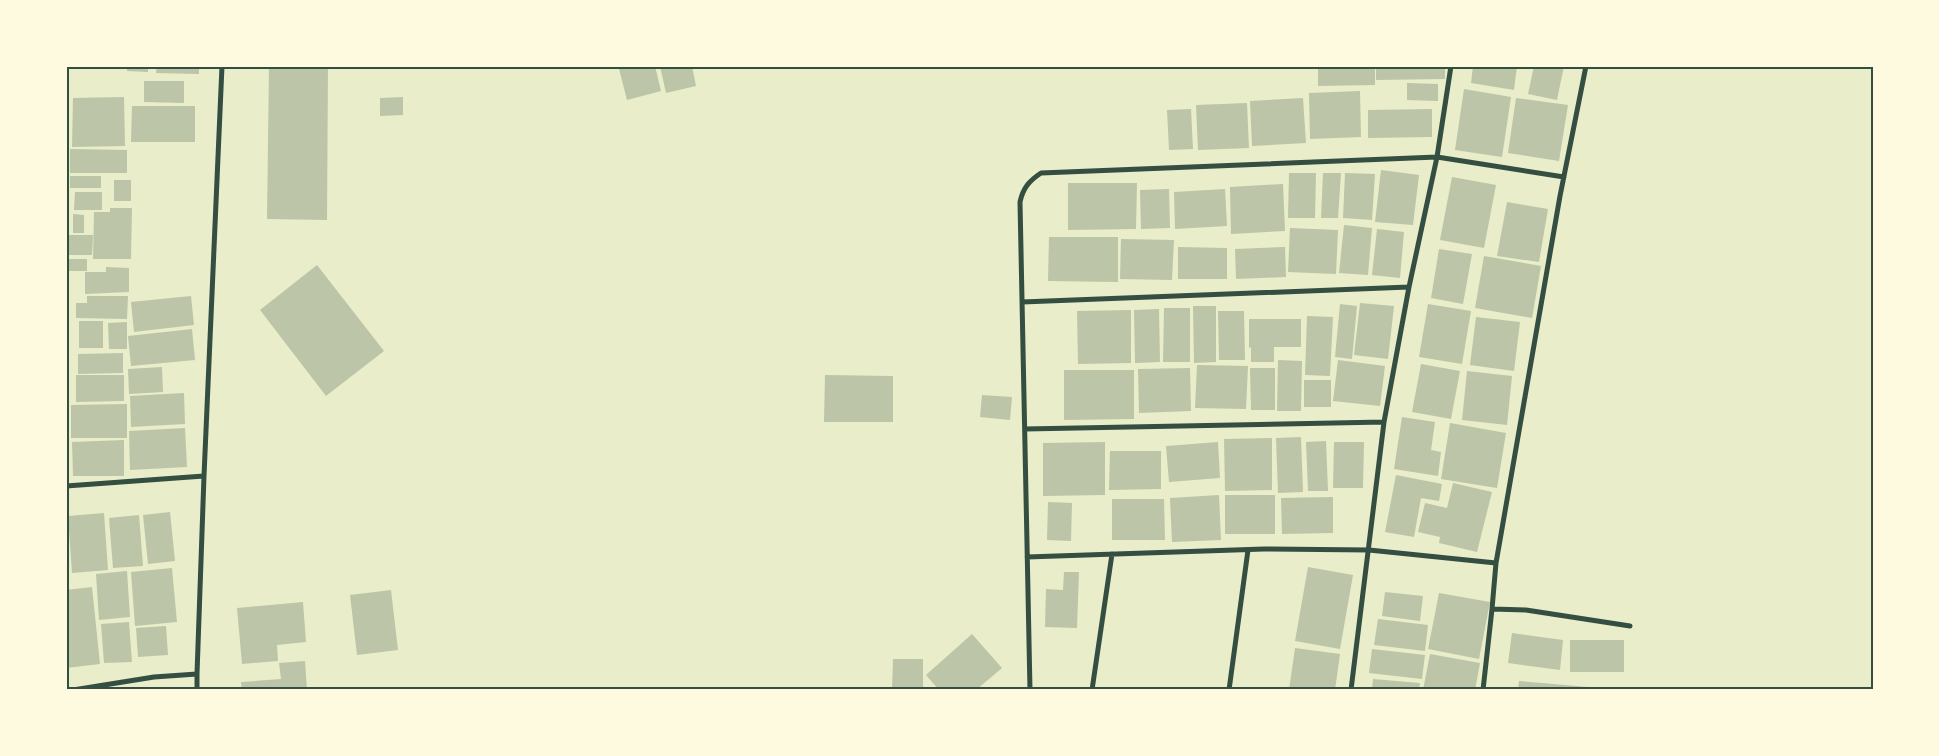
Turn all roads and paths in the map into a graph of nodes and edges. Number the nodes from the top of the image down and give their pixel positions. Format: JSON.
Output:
{"nodes":[{"id":1,"x":222,"y":66,"type":"edge"},
{"id":2,"x":1451,"y":66,"type":"edge"},
{"id":3,"x":1586,"y":66,"type":"edge"},
{"id":4,"x":1437,"y":156,"type":"junction"},
{"id":5,"x":1564,"y":177,"type":"junction"},
{"id":6,"x":1409,"y":287,"type":"junction"},
{"id":7,"x":1022,"y":302,"type":"junction"},
{"id":8,"x":1384,"y":422,"type":"junction"},
{"id":9,"x":1025,"y":429,"type":"junction"},
{"id":10,"x":204,"y":476,"type":"junction"},
{"id":11,"x":66,"y":486,"type":"edge"},
{"id":12,"x":1248,"y":550,"type":"junction"},
{"id":13,"x":1369,"y":550,"type":"junction"},
{"id":14,"x":1112,"y":554,"type":"junction"},
{"id":15,"x":1027,"y":557,"type":"junction"},
{"id":16,"x":1496,"y":563,"type":"junction"},
{"id":17,"x":1492,"y":609,"type":"junction"},
{"id":18,"x":1630,"y":626,"type":"dead end"},
{"id":19,"x":197,"y":674,"type":"junction"},
{"id":20,"x":73,"y":690,"type":"edge"},
{"id":21,"x":197,"y":690,"type":"edge"},
{"id":22,"x":1030,"y":690,"type":"edge"},
{"id":23,"x":1092,"y":690,"type":"edge"},
{"id":24,"x":1229,"y":690,"type":"edge"},
{"id":25,"x":1351,"y":690,"type":"edge"},
{"id":26,"x":1483,"y":690,"type":"edge"}],
"edges":[{"from":1,"to":10,"type":"street"},
{"from":2,"to":4,"type":"street"},
{"from":3,"to":5,"type":"street"},
{"from":4,"to":5,"type":"street"},
{"from":4,"to":6,"type":"street"},
{"from":4,"to":7,"type":"street"},
{"from":5,"to":16,"type":"street"},
{"from":6,"to":7,"type":"street"},
{"from":6,"to":8,"type":"street"},
{"from":7,"to":9,"type":"street"},
{"from":8,"to":9,"type":"street"},
{"from":8,"to":13,"type":"street"},
{"from":9,"to":15,"type":"street"},
{"from":10,"to":11,"type":"street"},
{"from":10,"to":19,"type":"street"},
{"from":12,"to":13,"type":"street"},
{"from":12,"to":14,"type":"street"},
{"from":12,"to":24,"type":"street"},
{"from":13,"to":16,"type":"street"},
{"from":13,"to":25,"type":"street"},
{"from":14,"to":15,"type":"street"},
{"from":14,"to":23,"type":"street"},
{"from":15,"to":22,"type":"street"},
{"from":16,"to":17,"type":"street"},
{"from":17,"to":18,"type":"street"},
{"from":17,"to":26,"type":"street"},
{"from":19,"to":20,"type":"street"},
{"from":19,"to":21,"type":"street"}]}
